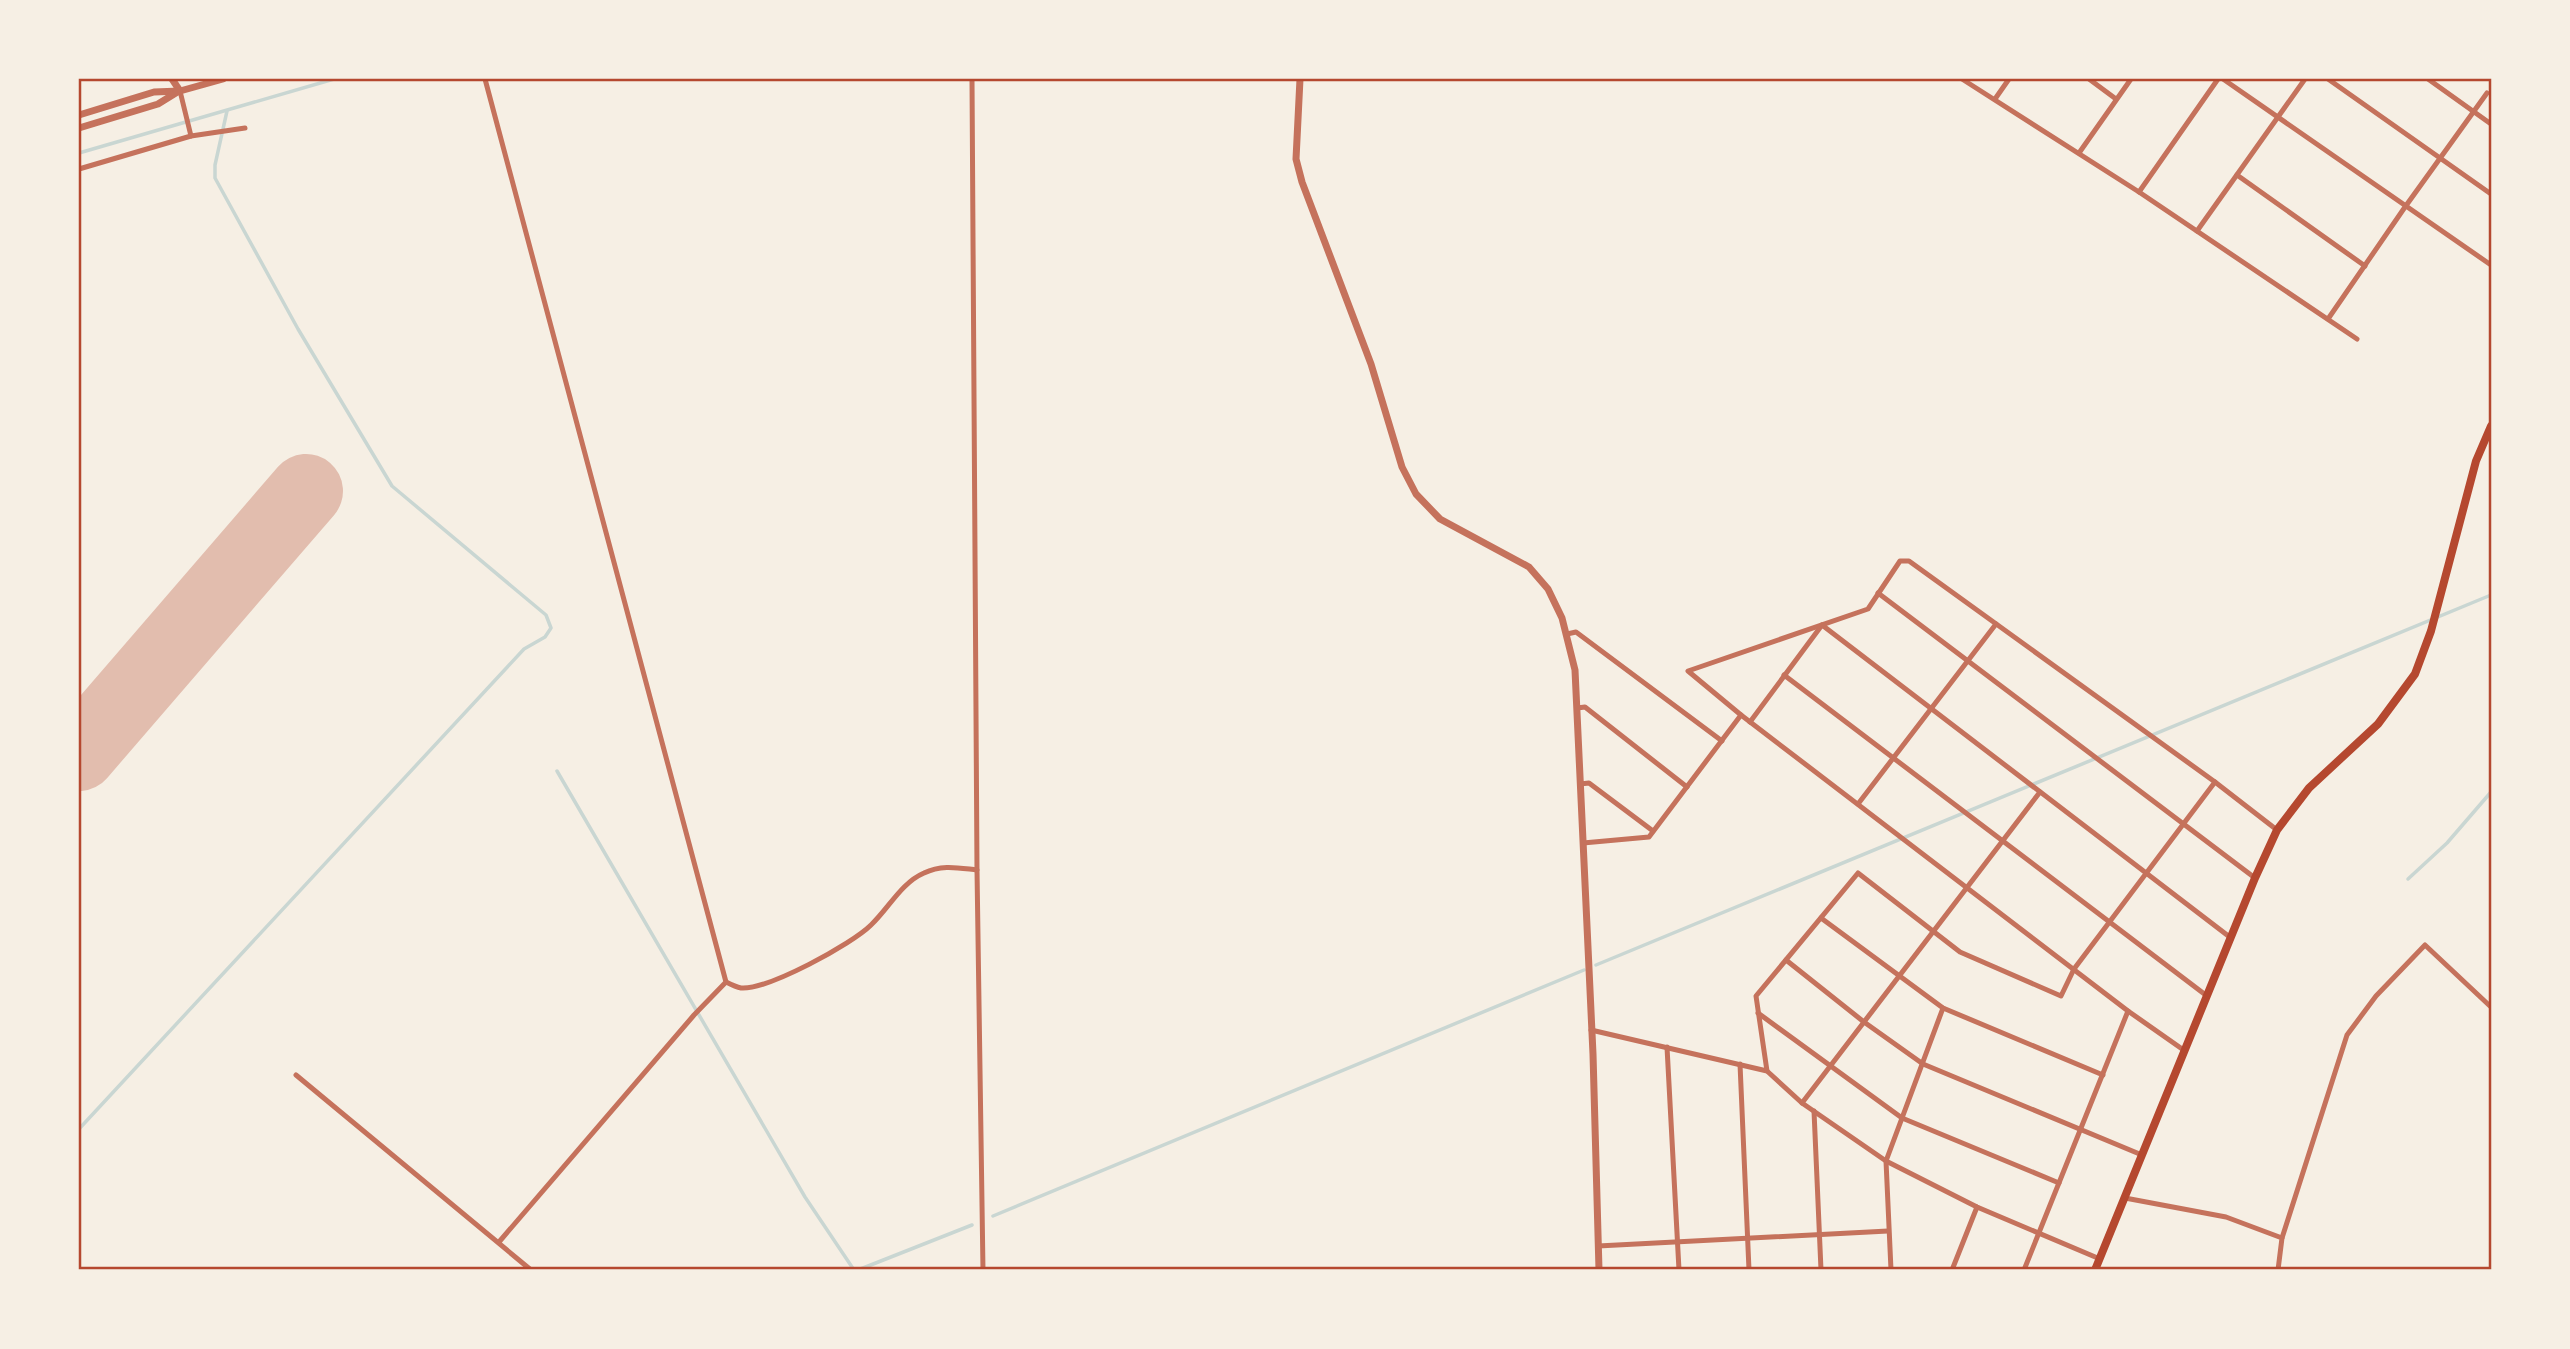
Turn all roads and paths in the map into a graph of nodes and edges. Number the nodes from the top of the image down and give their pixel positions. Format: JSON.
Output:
{"nodes":[{"id":1,"x":172,"y":79,"type":"edge"},
{"id":2,"x":179,"y":79,"type":"edge"},
{"id":3,"x":223,"y":79,"type":"edge"},
{"id":4,"x":485,"y":79,"type":"edge"},
{"id":5,"x":972,"y":79,"type":"edge"},
{"id":6,"x":1300,"y":79,"type":"edge"},
{"id":7,"x":1962,"y":79,"type":"edge"},
{"id":8,"x":2009,"y":79,"type":"edge"},
{"id":9,"x":2089,"y":79,"type":"edge"},
{"id":10,"x":2131,"y":79,"type":"edge"},
{"id":11,"x":2221,"y":79,"type":"edge"},
{"id":12,"x":2305,"y":79,"type":"edge"},
{"id":13,"x":2328,"y":79,"type":"edge"},
{"id":14,"x":2428,"y":79,"type":"edge"},
{"id":15,"x":180,"y":91,"type":"junction"},
{"id":16,"x":2487,"y":93,"type":"dead end"},
{"id":17,"x":1995,"y":99,"type":"junction"},
{"id":18,"x":2116,"y":99,"type":"junction"},
{"id":19,"x":2474,"y":111,"type":"junction"},
{"id":20,"x":79,"y":115,"type":"edge"},
{"id":21,"x":2278,"y":117,"type":"junction"},
{"id":22,"x":2491,"y":124,"type":"edge"},
{"id":23,"x":79,"y":128,"type":"edge"},
{"id":24,"x":245,"y":128,"type":"dead end"},
{"id":25,"x":190,"y":133,"type":"junction"},
{"id":26,"x":2079,"y":153,"type":"junction"},
{"id":27,"x":2440,"y":158,"type":"junction"},
{"id":28,"x":79,"y":169,"type":"edge"},
{"id":29,"x":2237,"y":175,"type":"junction"},
{"id":30,"x":2139,"y":192,"type":"junction"},
{"id":31,"x":2491,"y":194,"type":"edge"},
{"id":32,"x":2405,"y":207,"type":"junction"},
{"id":33,"x":2197,"y":231,"type":"junction"},
{"id":34,"x":2491,"y":265,"type":"edge"},
{"id":35,"x":2365,"y":266,"type":"junction"},
{"id":36,"x":2328,"y":319,"type":"junction"},
{"id":37,"x":2357,"y":339,"type":"dead end"},
{"id":38,"x":2491,"y":426,"type":"edge"},
{"id":39,"x":1878,"y":593,"type":"junction"},
{"id":40,"x":1996,"y":624,"type":"junction"},
{"id":41,"x":1822,"y":625,"type":"junction"},
{"id":42,"x":1567,"y":634,"type":"junction"},
{"id":43,"x":1967,"y":661,"type":"junction"},
{"id":44,"x":1784,"y":676,"type":"junction"},
{"id":45,"x":1577,"y":708,"type":"junction"},
{"id":46,"x":1931,"y":709,"type":"junction"},
{"id":47,"x":1741,"y":715,"type":"junction"},
{"id":48,"x":1750,"y":722,"type":"junction"},
{"id":49,"x":1722,"y":741,"type":"junction"},
{"id":50,"x":1892,"y":758,"type":"junction"},
{"id":51,"x":2215,"y":782,"type":"junction"},
{"id":52,"x":1580,"y":784,"type":"junction"},
{"id":53,"x":1687,"y":787,"type":"junction"},
{"id":54,"x":2037,"y":790,"type":"junction"},
{"id":55,"x":1858,"y":804,"type":"junction"},
{"id":56,"x":2182,"y":825,"type":"junction"},
{"id":57,"x":2277,"y":830,"type":"junction"},
{"id":58,"x":1653,"y":831,"type":"junction"},
{"id":59,"x":2001,"y":841,"type":"junction"},
{"id":60,"x":1583,"y":842,"type":"junction"},
{"id":61,"x":977,"y":870,"type":"junction"},
{"id":62,"x":2146,"y":872,"type":"junction"},
{"id":63,"x":2255,"y":878,"type":"junction"},
{"id":64,"x":1966,"y":887,"type":"junction"},
{"id":65,"x":1821,"y":918,"type":"junction"},
{"id":66,"x":2109,"y":923,"type":"junction"},
{"id":67,"x":1933,"y":931,"type":"junction"},
{"id":68,"x":2231,"y":938,"type":"junction"},
{"id":69,"x":1786,"y":960,"type":"junction"},
{"id":70,"x":2074,"y":970,"type":"junction"},
{"id":71,"x":1899,"y":976,"type":"junction"},
{"id":72,"x":726,"y":982,"type":"junction"},
{"id":73,"x":2207,"y":996,"type":"junction"},
{"id":74,"x":2491,"y":1007,"type":"edge"},
{"id":75,"x":1943,"y":1008,"type":"junction"},
{"id":76,"x":2128,"y":1011,"type":"junction"},
{"id":77,"x":1759,"y":1013,"type":"junction"},
{"id":78,"x":1864,"y":1022,"type":"junction"},
{"id":79,"x":1591,"y":1030,"type":"junction"},
{"id":80,"x":1667,"y":1047,"type":"junction"},
{"id":81,"x":2185,"y":1051,"type":"junction"},
{"id":82,"x":1923,"y":1063,"type":"junction"},
{"id":83,"x":1740,"y":1064,"type":"junction"},
{"id":84,"x":1830,"y":1066,"type":"junction"},
{"id":85,"x":1767,"y":1071,"type":"junction"},
{"id":86,"x":296,"y":1075,"type":"dead end"},
{"id":87,"x":2103,"y":1075,"type":"junction"},
{"id":88,"x":1802,"y":1103,"type":"junction"},
{"id":89,"x":1814,"y":1111,"type":"junction"},
{"id":90,"x":1902,"y":1118,"type":"junction"},
{"id":91,"x":2081,"y":1128,"type":"junction"},
{"id":92,"x":2142,"y":1155,"type":"junction"},
{"id":93,"x":1886,"y":1161,"type":"junction"},
{"id":94,"x":2059,"y":1183,"type":"junction"},
{"id":95,"x":2125,"y":1198,"type":"junction"},
{"id":96,"x":1977,"y":1207,"type":"junction"},
{"id":97,"x":1888,"y":1231,"type":"junction"},
{"id":98,"x":2039,"y":1234,"type":"junction"},
{"id":99,"x":1820,"y":1235,"type":"junction"},
{"id":100,"x":1747,"y":1238,"type":"junction"},
{"id":101,"x":2282,"y":1238,"type":"junction"},
{"id":102,"x":499,"y":1242,"type":"junction"},
{"id":103,"x":1677,"y":1242,"type":"junction"},
{"id":104,"x":1598,"y":1246,"type":"junction"},
{"id":105,"x":2100,"y":1259,"type":"junction"},
{"id":106,"x":531,"y":1270,"type":"edge"},
{"id":107,"x":983,"y":1270,"type":"edge"},
{"id":108,"x":1599,"y":1270,"type":"edge"},
{"id":109,"x":1679,"y":1270,"type":"edge"},
{"id":110,"x":1749,"y":1270,"type":"edge"},
{"id":111,"x":1821,"y":1270,"type":"edge"},
{"id":112,"x":1891,"y":1270,"type":"edge"},
{"id":113,"x":1952,"y":1270,"type":"edge"},
{"id":114,"x":2024,"y":1270,"type":"edge"},
{"id":115,"x":2095,"y":1270,"type":"edge"},
{"id":116,"x":2278,"y":1270,"type":"edge"}],
"edges":[{"from":1,"to":15,"type":"street"},
{"from":2,"to":15,"type":"street"},
{"from":3,"to":15,"type":"street"},
{"from":4,"to":72,"type":"street"},
{"from":5,"to":61,"type":"street"},
{"from":6,"to":42,"type":"street"},
{"from":7,"to":17,"type":"street"},
{"from":8,"to":17,"type":"street"},
{"from":9,"to":18,"type":"street"},
{"from":10,"to":18,"type":"street"},
{"from":11,"to":21,"type":"street"},
{"from":11,"to":30,"type":"street"},
{"from":12,"to":21,"type":"street"},
{"from":13,"to":27,"type":"street"},
{"from":14,"to":19,"type":"street"},
{"from":15,"to":20,"type":"street"},
{"from":15,"to":23,"type":"street"},
{"from":15,"to":25,"type":"street"},
{"from":16,"to":19,"type":"street"},
{"from":17,"to":26,"type":"street"},
{"from":18,"to":26,"type":"street"},
{"from":19,"to":22,"type":"street"},
{"from":19,"to":27,"type":"street"},
{"from":21,"to":29,"type":"street"},
{"from":21,"to":32,"type":"street"},
{"from":24,"to":25,"type":"street"},
{"from":25,"to":28,"type":"street"},
{"from":26,"to":30,"type":"street"},
{"from":27,"to":31,"type":"street"},
{"from":27,"to":32,"type":"street"},
{"from":29,"to":33,"type":"street"},
{"from":29,"to":35,"type":"street"},
{"from":30,"to":33,"type":"street"},
{"from":32,"to":34,"type":"street"},
{"from":32,"to":35,"type":"street"},
{"from":33,"to":36,"type":"street"},
{"from":35,"to":36,"type":"street"},
{"from":36,"to":37,"type":"street"},
{"from":38,"to":57,"type":"main road"},
{"from":39,"to":40,"type":"street"},
{"from":39,"to":41,"type":"street"},
{"from":39,"to":43,"type":"street"},
{"from":40,"to":43,"type":"street"},
{"from":40,"to":51,"type":"street"},
{"from":41,"to":44,"type":"street"},
{"from":41,"to":46,"type":"street"},
{"from":41,"to":47,"type":"street"},
{"from":42,"to":45,"type":"street"},
{"from":42,"to":49,"type":"street"},
{"from":43,"to":46,"type":"street"},
{"from":43,"to":56,"type":"street"},
{"from":44,"to":48,"type":"street"},
{"from":44,"to":50,"type":"street"},
{"from":45,"to":52,"type":"street"},
{"from":45,"to":53,"type":"street"},
{"from":46,"to":50,"type":"street"},
{"from":46,"to":54,"type":"street"},
{"from":47,"to":48,"type":"street"},
{"from":47,"to":49,"type":"street"},
{"from":48,"to":55,"type":"street"},
{"from":49,"to":53,"type":"street"},
{"from":50,"to":55,"type":"street"},
{"from":50,"to":59,"type":"street"},
{"from":51,"to":56,"type":"street"},
{"from":51,"to":57,"type":"street"},
{"from":52,"to":58,"type":"street"},
{"from":52,"to":60,"type":"street"},
{"from":53,"to":58,"type":"street"},
{"from":54,"to":59,"type":"street"},
{"from":54,"to":62,"type":"street"},
{"from":55,"to":64,"type":"street"},
{"from":56,"to":62,"type":"street"},
{"from":56,"to":63,"type":"street"},
{"from":57,"to":63,"type":"main road"},
{"from":58,"to":60,"type":"street"},
{"from":59,"to":64,"type":"street"},
{"from":59,"to":66,"type":"street"},
{"from":60,"to":79,"type":"street"},
{"from":61,"to":72,"type":"street"},
{"from":61,"to":107,"type":"street"},
{"from":62,"to":66,"type":"street"},
{"from":62,"to":68,"type":"street"},
{"from":63,"to":68,"type":"main road"},
{"from":64,"to":67,"type":"street"},
{"from":64,"to":70,"type":"street"},
{"from":65,"to":67,"type":"street"},
{"from":65,"to":69,"type":"street"},
{"from":65,"to":71,"type":"street"},
{"from":66,"to":70,"type":"street"},
{"from":66,"to":73,"type":"street"},
{"from":67,"to":70,"type":"street"},
{"from":67,"to":71,"type":"street"},
{"from":68,"to":73,"type":"main road"},
{"from":69,"to":77,"type":"street"},
{"from":69,"to":78,"type":"street"},
{"from":70,"to":76,"type":"street"},
{"from":71,"to":75,"type":"street"},
{"from":71,"to":78,"type":"street"},
{"from":72,"to":102,"type":"street"},
{"from":73,"to":81,"type":"main road"},
{"from":74,"to":101,"type":"street"},
{"from":75,"to":82,"type":"street"},
{"from":75,"to":87,"type":"street"},
{"from":76,"to":81,"type":"street"},
{"from":76,"to":87,"type":"street"},
{"from":77,"to":84,"type":"street"},
{"from":77,"to":85,"type":"street"},
{"from":78,"to":82,"type":"street"},
{"from":78,"to":84,"type":"street"},
{"from":79,"to":80,"type":"street"},
{"from":79,"to":104,"type":"street"},
{"from":80,"to":83,"type":"street"},
{"from":80,"to":103,"type":"street"},
{"from":81,"to":92,"type":"main road"},
{"from":82,"to":90,"type":"street"},
{"from":82,"to":91,"type":"street"},
{"from":83,"to":85,"type":"street"},
{"from":83,"to":100,"type":"street"},
{"from":84,"to":88,"type":"street"},
{"from":84,"to":90,"type":"street"},
{"from":85,"to":88,"type":"street"},
{"from":86,"to":102,"type":"street"},
{"from":87,"to":91,"type":"street"},
{"from":88,"to":89,"type":"street"},
{"from":89,"to":93,"type":"street"},
{"from":89,"to":99,"type":"street"},
{"from":90,"to":93,"type":"street"},
{"from":90,"to":94,"type":"street"},
{"from":91,"to":92,"type":"street"},
{"from":91,"to":94,"type":"street"},
{"from":92,"to":95,"type":"main road"},
{"from":93,"to":96,"type":"street"},
{"from":93,"to":97,"type":"street"},
{"from":94,"to":98,"type":"street"},
{"from":95,"to":101,"type":"street"},
{"from":95,"to":105,"type":"main road"},
{"from":96,"to":98,"type":"street"},
{"from":96,"to":113,"type":"street"},
{"from":97,"to":99,"type":"street"},
{"from":97,"to":112,"type":"street"},
{"from":98,"to":105,"type":"street"},
{"from":98,"to":114,"type":"street"},
{"from":99,"to":100,"type":"street"},
{"from":99,"to":111,"type":"street"},
{"from":100,"to":103,"type":"street"},
{"from":100,"to":110,"type":"street"},
{"from":101,"to":116,"type":"street"},
{"from":102,"to":106,"type":"street"},
{"from":103,"to":104,"type":"street"},
{"from":103,"to":109,"type":"street"},
{"from":104,"to":108,"type":"street"},
{"from":105,"to":115,"type":"main road"}]}
